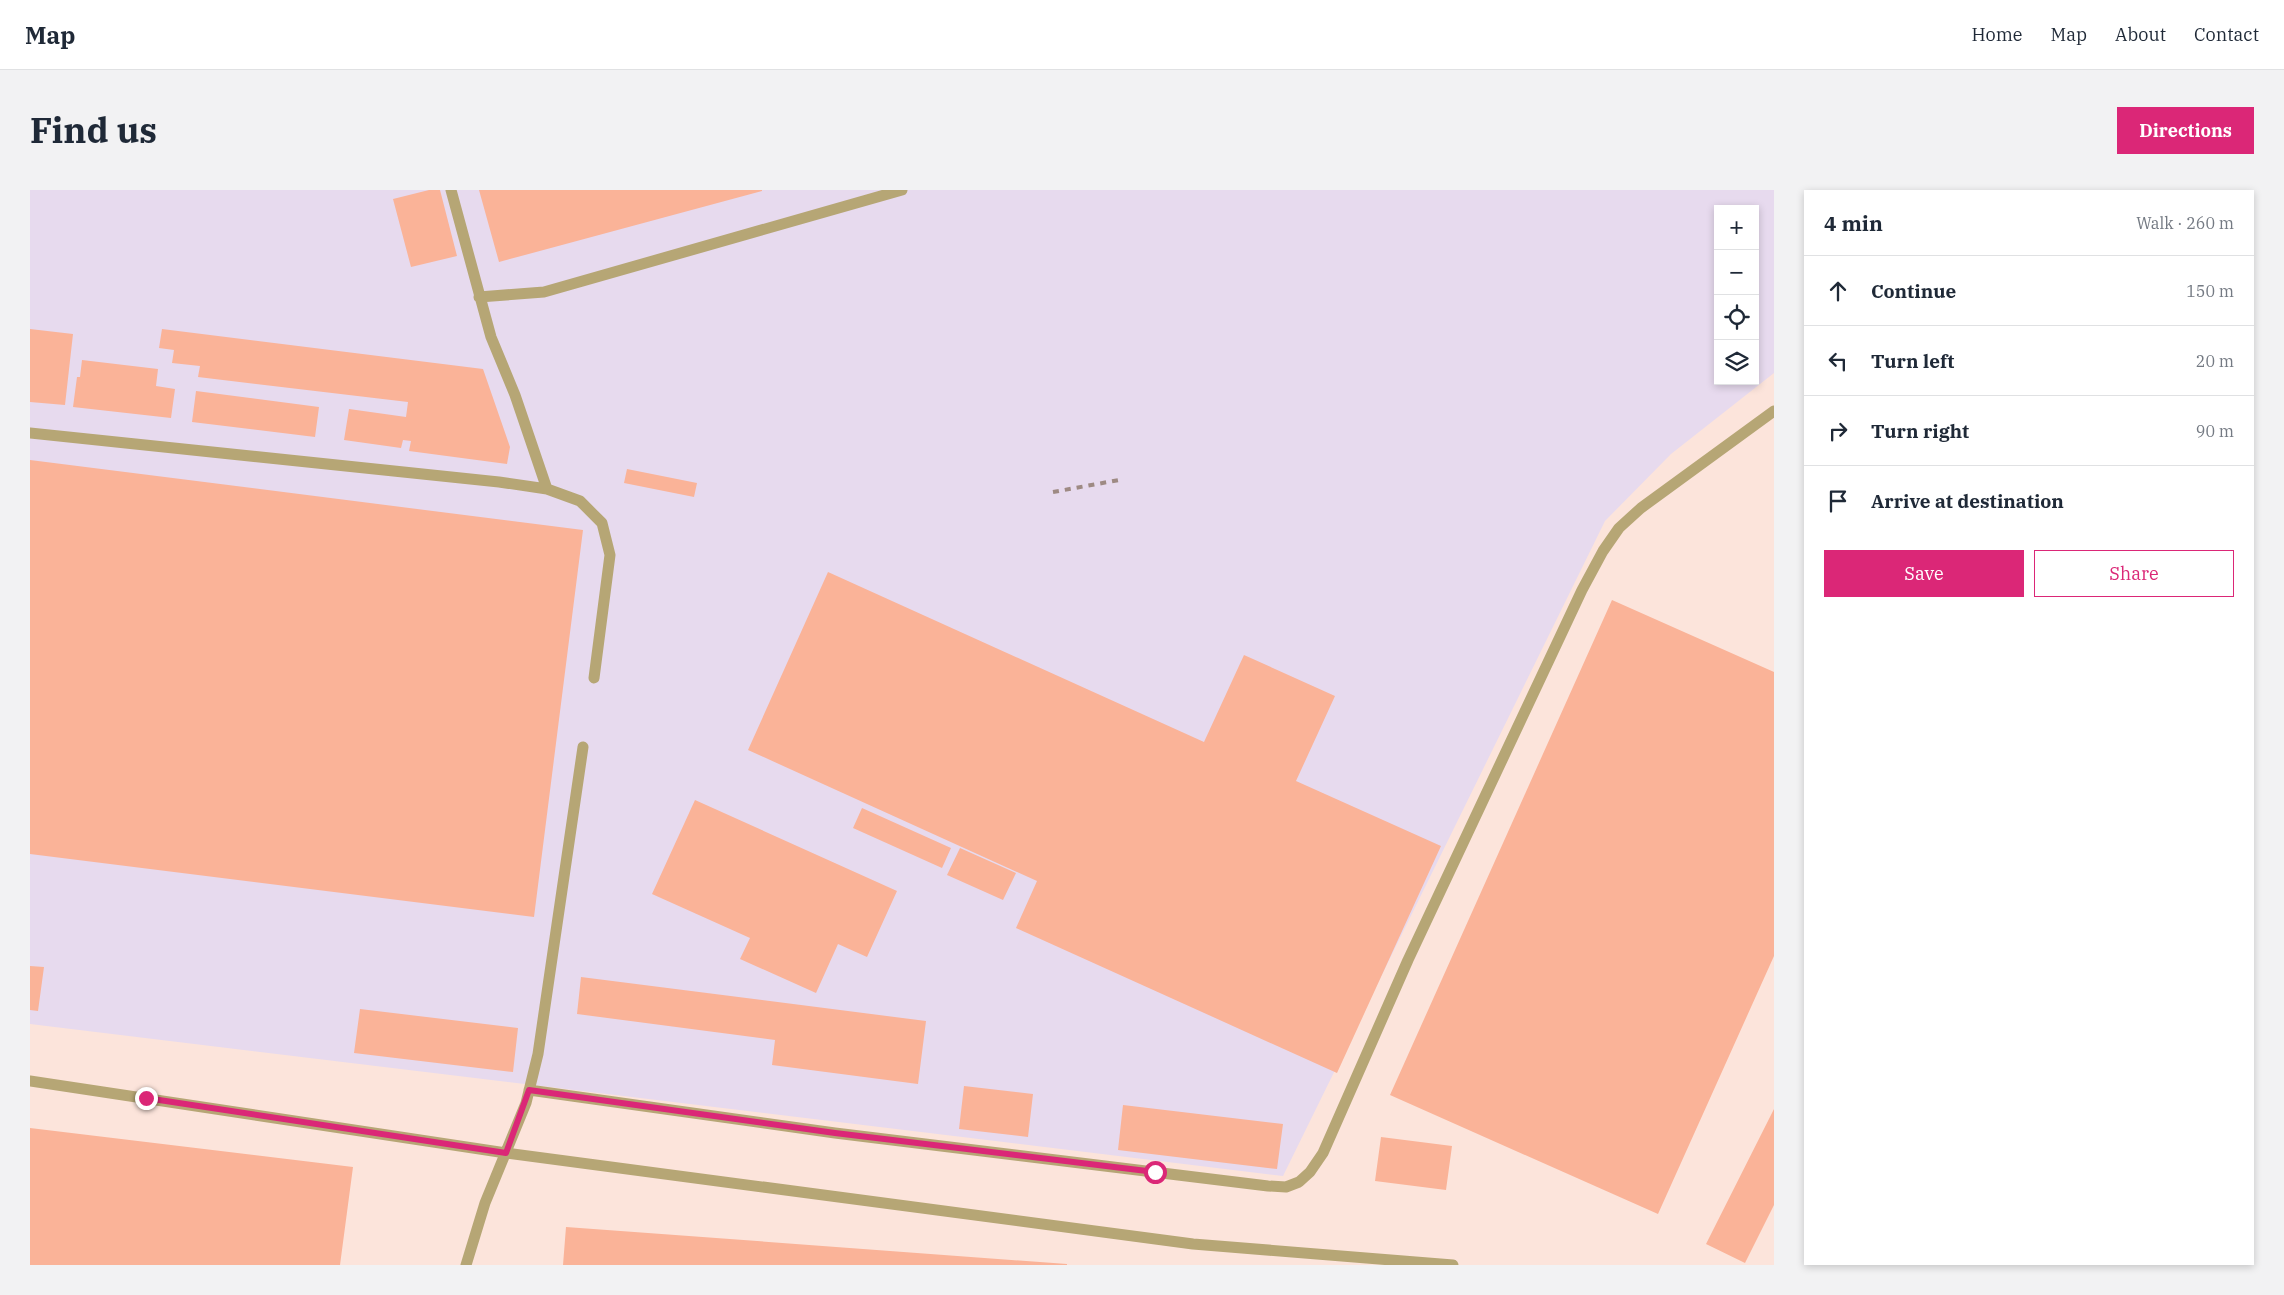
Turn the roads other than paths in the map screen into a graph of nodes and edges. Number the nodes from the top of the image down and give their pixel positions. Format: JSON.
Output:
{"nodes":[{"id":1,"x":451,"y":190,"type":"edge"},
{"id":2,"x":902,"y":190,"type":"edge"},
{"id":3,"x":479,"y":297,"type":"junction"},
{"id":4,"x":1774,"y":411,"type":"edge"},
{"id":5,"x":30,"y":433,"type":"edge"},
{"id":6,"x":547,"y":489,"type":"junction"},
{"id":7,"x":594,"y":678,"type":"dead end"},
{"id":8,"x":582,"y":747,"type":"dead end"},
{"id":9,"x":30,"y":1081,"type":"edge"},
{"id":10,"x":529,"y":1090,"type":"junction"},
{"id":11,"x":506,"y":1153,"type":"junction"},
{"id":12,"x":466,"y":1265,"type":"edge"},
{"id":13,"x":1454,"y":1265,"type":"edge"}],
"edges":[{"from":1,"to":3,"type":"lane"},
{"from":2,"to":3,"type":"lane"},
{"from":3,"to":6,"type":"lane"},
{"from":4,"to":10,"type":"lane"},
{"from":5,"to":6,"type":"lane"},
{"from":6,"to":7,"type":"lane"},
{"from":8,"to":10,"type":"lane"},
{"from":9,"to":11,"type":"lane"},
{"from":10,"to":11,"type":"lane"},
{"from":11,"to":12,"type":"lane"},
{"from":11,"to":13,"type":"lane"}]}
